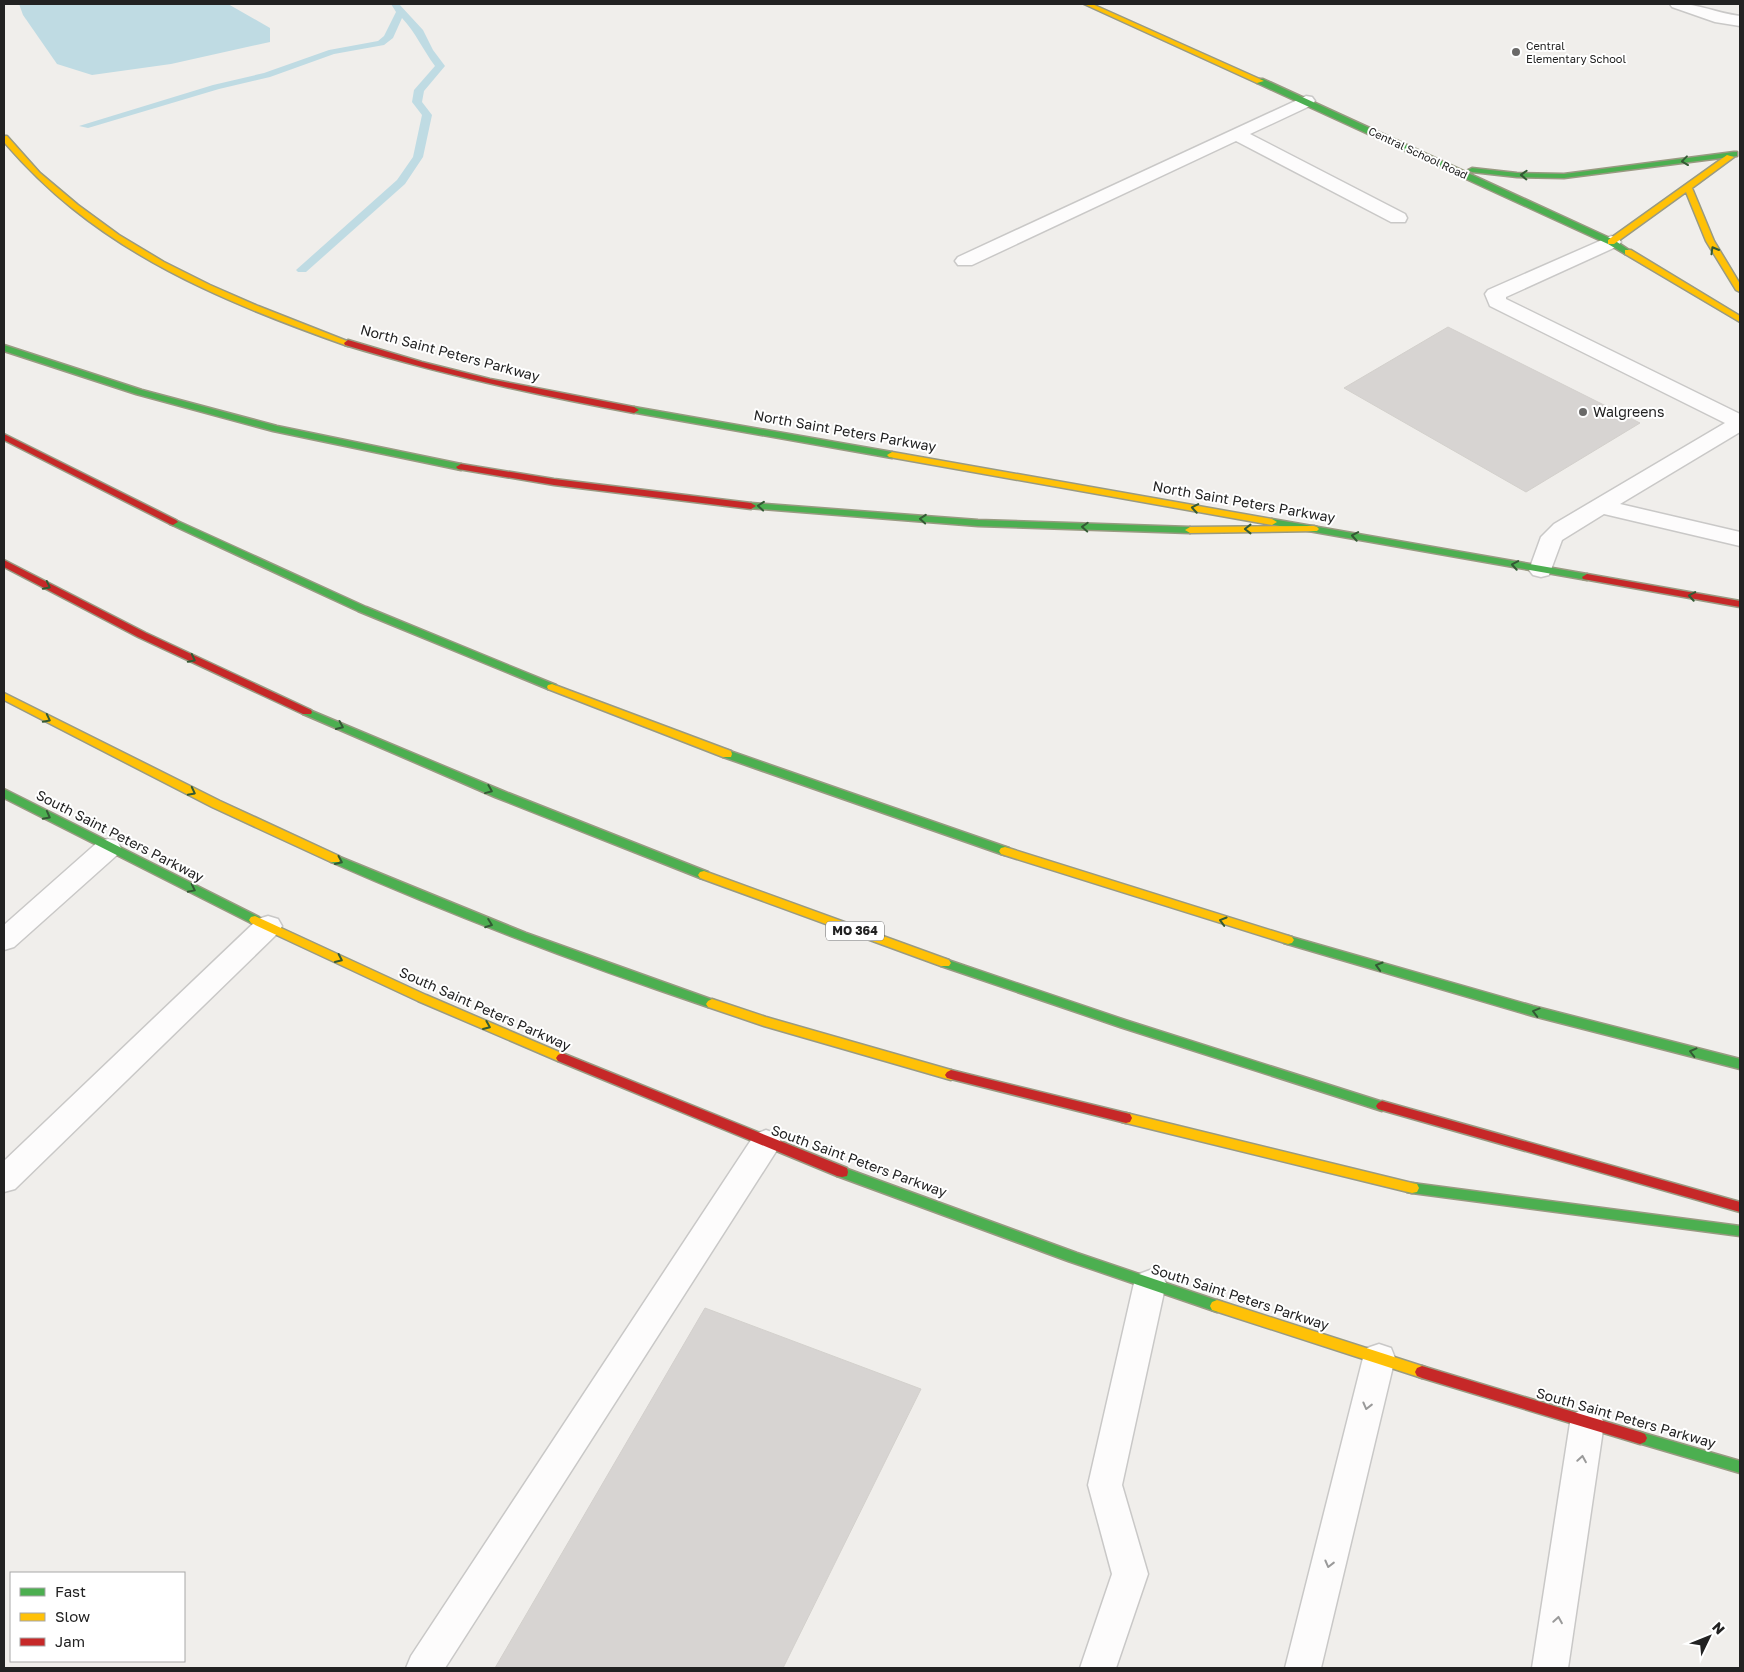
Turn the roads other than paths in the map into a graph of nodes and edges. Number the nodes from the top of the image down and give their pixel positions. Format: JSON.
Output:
{"nodes":[{"id":1,"x":1087,"y":4,"type":"edge"},
{"id":2,"x":1678,"y":4,"type":"edge"},
{"id":3,"x":1740,"y":21,"type":"edge"},
{"id":4,"x":1306,"y":101,"type":"junction"},
{"id":5,"x":1236,"y":134,"type":"junction"},
{"id":6,"x":4,"y":138,"type":"edge"},
{"id":7,"x":1737,"y":152,"type":"edge"},
{"id":8,"x":1451,"y":168,"type":"junction"},
{"id":9,"x":1688,"y":187,"type":"junction"},
{"id":10,"x":1398,"y":218,"type":"dead end"},
{"id":11,"x":1611,"y":242,"type":"junction"},
{"id":12,"x":965,"y":261,"type":"dead end"},
{"id":13,"x":1740,"y":290,"type":"edge"},
{"id":14,"x":1740,"y":319,"type":"edge"},
{"id":15,"x":4,"y":348,"type":"edge"},
{"id":16,"x":1740,"y":423,"type":"edge"},
{"id":17,"x":4,"y":437,"type":"edge"},
{"id":18,"x":1600,"y":506,"type":"junction"},
{"id":19,"x":1314,"y":529,"type":"junction"},
{"id":20,"x":1740,"y":539,"type":"edge"},
{"id":21,"x":4,"y":563,"type":"edge"},
{"id":22,"x":1540,"y":570,"type":"junction"},
{"id":23,"x":1740,"y":604,"type":"edge"},
{"id":24,"x":4,"y":696,"type":"edge"},
{"id":25,"x":4,"y":793,"type":"edge"},
{"id":26,"x":108,"y":848,"type":"junction"},
{"id":27,"x":268,"y":926,"type":"junction"},
{"id":28,"x":4,"y":940,"type":"edge"},
{"id":29,"x":1740,"y":1064,"type":"edge"},
{"id":30,"x":766,"y":1142,"type":"junction"},
{"id":31,"x":4,"y":1180,"type":"edge"},
{"id":32,"x":1740,"y":1207,"type":"edge"},
{"id":33,"x":1740,"y":1231,"type":"edge"},
{"id":34,"x":1150,"y":1283,"type":"junction"},
{"id":35,"x":1379,"y":1358,"type":"junction"},
{"id":36,"x":1587,"y":1423,"type":"junction"},
{"id":37,"x":1740,"y":1466,"type":"edge"},
{"id":38,"x":424,"y":1668,"type":"edge"},
{"id":39,"x":1098,"y":1668,"type":"edge"},
{"id":40,"x":1303,"y":1668,"type":"edge"},
{"id":41,"x":1550,"y":1668,"type":"edge"}],
"edges":[{"from":1,"to":4,"type":"main road","name":"Central School Road"},
{"from":2,"to":3,"type":"lane"},
{"from":4,"to":5,"type":"lane"},
{"from":4,"to":8,"type":"main road","name":"Central School Road"},
{"from":5,"to":10,"type":"lane"},
{"from":5,"to":12,"type":"lane"},
{"from":19,"to":6,"type":"main road","name":"North Saint Peters Parkway","one_way":true},
{"from":7,"to":8,"type":"main road","one_way":true},
{"from":7,"to":9,"type":"main road"},
{"from":8,"to":11,"type":"main road","name":"Central School Road"},
{"from":9,"to":11,"type":"main road"},
{"from":13,"to":9,"type":"main road","one_way":true},
{"from":11,"to":14,"type":"main road","name":"Central School Road"},
{"from":11,"to":16,"type":"lane"},
{"from":19,"to":15,"type":"main road","one_way":true},
{"from":16,"to":18,"type":"lane"},
{"from":29,"to":17,"type":"main road","one_way":true},
{"from":18,"to":20,"type":"lane"},
{"from":18,"to":22,"type":"lane"},
{"from":22,"to":19,"type":"main road","name":"North Saint Peters Parkway","one_way":true},
{"from":21,"to":32,"type":"main road","number":"MO 364","one_way":true},
{"from":23,"to":22,"type":"main road","name":"North Saint Peters Parkway","one_way":true},
{"from":24,"to":33,"type":"main road","one_way":true},
{"from":25,"to":26,"type":"main road","name":"South Saint Peters Parkway","one_way":true},
{"from":26,"to":27,"type":"main road","name":"South Saint Peters Parkway","one_way":true},
{"from":26,"to":28,"type":"lane"},
{"from":27,"to":30,"type":"main road","name":"South Saint Peters Parkway","one_way":true},
{"from":27,"to":31,"type":"lane"},
{"from":30,"to":34,"type":"main road","name":"South Saint Peters Parkway"},
{"from":30,"to":38,"type":"lane"},
{"from":34,"to":35,"type":"main road","name":"South Saint Peters Parkway"},
{"from":34,"to":39,"type":"lane"},
{"from":35,"to":36,"type":"main road","name":"South Saint Peters Parkway"},
{"from":35,"to":40,"type":"lane","one_way":true},
{"from":36,"to":37,"type":"main road","name":"South Saint Peters Parkway"},
{"from":41,"to":36,"type":"lane","one_way":true}]}
